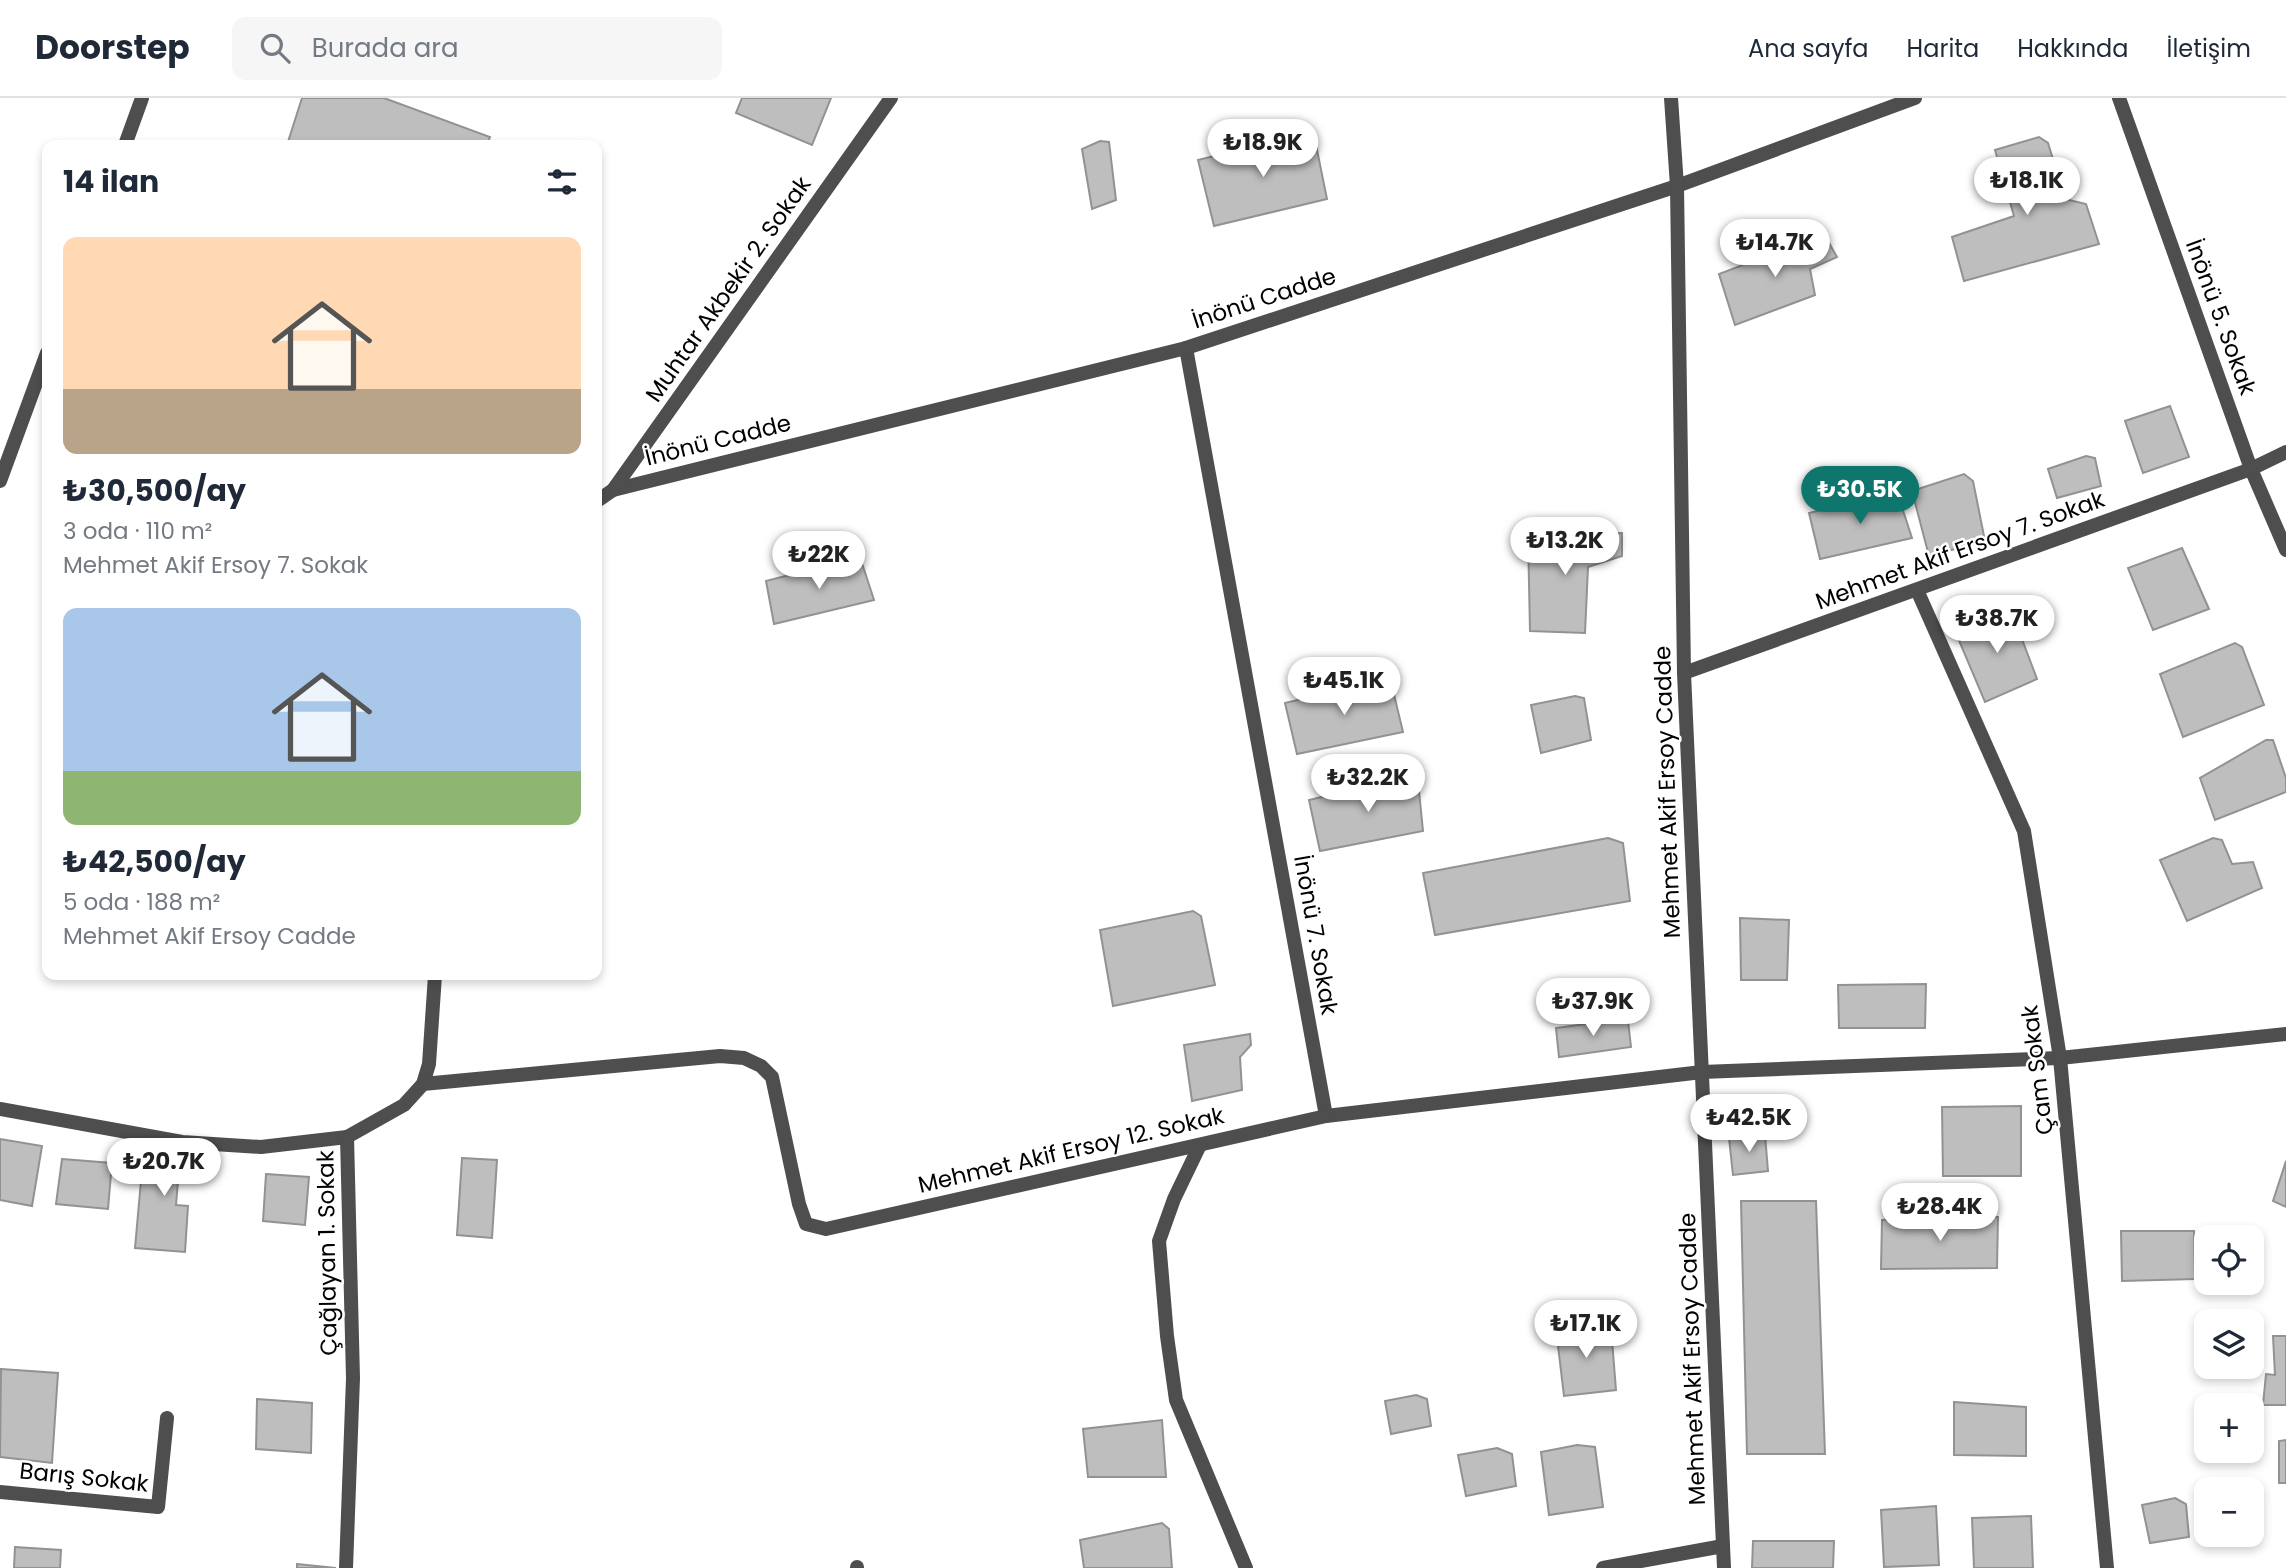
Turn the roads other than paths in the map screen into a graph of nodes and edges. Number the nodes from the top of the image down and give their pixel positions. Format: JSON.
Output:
{"nodes":[{"id":1,"x":142,"y":98,"type":"edge"},
{"id":2,"x":891,"y":98,"type":"edge"},
{"id":3,"x":1671,"y":98,"type":"edge"},
{"id":4,"x":1915,"y":98,"type":"edge"},
{"id":5,"x":2119,"y":98,"type":"edge"},
{"id":6,"x":127,"y":140,"type":"edge"},
{"id":7,"x":1677,"y":186,"type":"junction"},
{"id":8,"x":1186,"y":348,"type":"junction"},
{"id":9,"x":42,"y":368,"type":"edge"},
{"id":10,"x":2286,"y":452,"type":"edge"},
{"id":11,"x":2251,"y":469,"type":"junction"},
{"id":12,"x":0,"y":481,"type":"edge"},
{"id":13,"x":613,"y":490,"type":"junction"},
{"id":14,"x":602,"y":498,"type":"edge"},
{"id":15,"x":2286,"y":550,"type":"edge"},
{"id":16,"x":1917,"y":590,"type":"junction"},
{"id":17,"x":1684,"y":673,"type":"junction"},
{"id":18,"x":435,"y":980,"type":"edge"},
{"id":19,"x":2286,"y":1034,"type":"edge"},
{"id":20,"x":2060,"y":1058,"type":"junction"},
{"id":21,"x":1702,"y":1072,"type":"junction"},
{"id":22,"x":423,"y":1084,"type":"junction"},
{"id":23,"x":0,"y":1109,"type":"edge"},
{"id":24,"x":1326,"y":1116,"type":"junction"},
{"id":25,"x":347,"y":1137,"type":"junction"},
{"id":26,"x":1200,"y":1145,"type":"junction"},
{"id":27,"x":167,"y":1418,"type":"dead end"},
{"id":28,"x":0,"y":1492,"type":"edge"},
{"id":29,"x":1723,"y":1546,"type":"junction"},
{"id":30,"x":346,"y":1568,"type":"edge"},
{"id":31,"x":1246,"y":1568,"type":"edge"},
{"id":32,"x":1603,"y":1568,"type":"edge"},
{"id":33,"x":1724,"y":1568,"type":"edge"},
{"id":34,"x":2107,"y":1568,"type":"edge"}],
"edges":[{"from":1,"to":6,"type":"street"},
{"from":2,"to":13,"type":"street","name":"Muhtar Akbekir 2. Sokak"},
{"from":3,"to":7,"type":"street","name":"Mehmet Akif Ersoy Cadde"},
{"from":4,"to":7,"type":"street","name":"İnönü Cadde"},
{"from":5,"to":11,"type":"street","name":"İnönü 5. Sokak"},
{"from":7,"to":8,"type":"street","name":"İnönü Cadde"},
{"from":7,"to":17,"type":"street","name":"Mehmet Akif Ersoy Cadde"},
{"from":8,"to":13,"type":"street","name":"İnönü Cadde"},
{"from":8,"to":24,"type":"street","name":"İnönü 7. Sokak"},
{"from":9,"to":12,"type":"street"},
{"from":10,"to":11,"type":"street","name":"Mehmet Akif Ersoy 7. Sokak"},
{"from":11,"to":15,"type":"street","name":"İnönü 5. Sokak"},
{"from":11,"to":16,"type":"street","name":"Mehmet Akif Ersoy 7. Sokak"},
{"from":13,"to":14,"type":"street","name":"Muhtar Akbekir 2. Sokak"},
{"from":16,"to":17,"type":"street","name":"Mehmet Akif Ersoy 7. Sokak"},
{"from":16,"to":20,"type":"street","name":"Çam Sokak"},
{"from":17,"to":21,"type":"street","name":"Mehmet Akif Ersoy Cadde"},
{"from":18,"to":22,"type":"street"},
{"from":19,"to":20,"type":"street"},
{"from":20,"to":21,"type":"street"},
{"from":20,"to":34,"type":"street","name":"Çam Sokak"},
{"from":21,"to":24,"type":"street"},
{"from":21,"to":29,"type":"street","name":"Mehmet Akif Ersoy Cadde"},
{"from":22,"to":25,"type":"street","name":"Çağlayan 1. Sokak"},
{"from":22,"to":26,"type":"street","name":"Mehmet Akif Ersoy 12. Sokak"},
{"from":23,"to":25,"type":"street"},
{"from":24,"to":26,"type":"street","name":"Mehmet Akif Ersoy 12. Sokak"},
{"from":25,"to":30,"type":"street","name":"Çağlayan 1. Sokak"},
{"from":26,"to":31,"type":"street"},
{"from":27,"to":28,"type":"street","name":"Barış Sokak"},
{"from":29,"to":32,"type":"street"},
{"from":29,"to":33,"type":"street","name":"Mehmet Akif Ersoy Cadde"}]}
